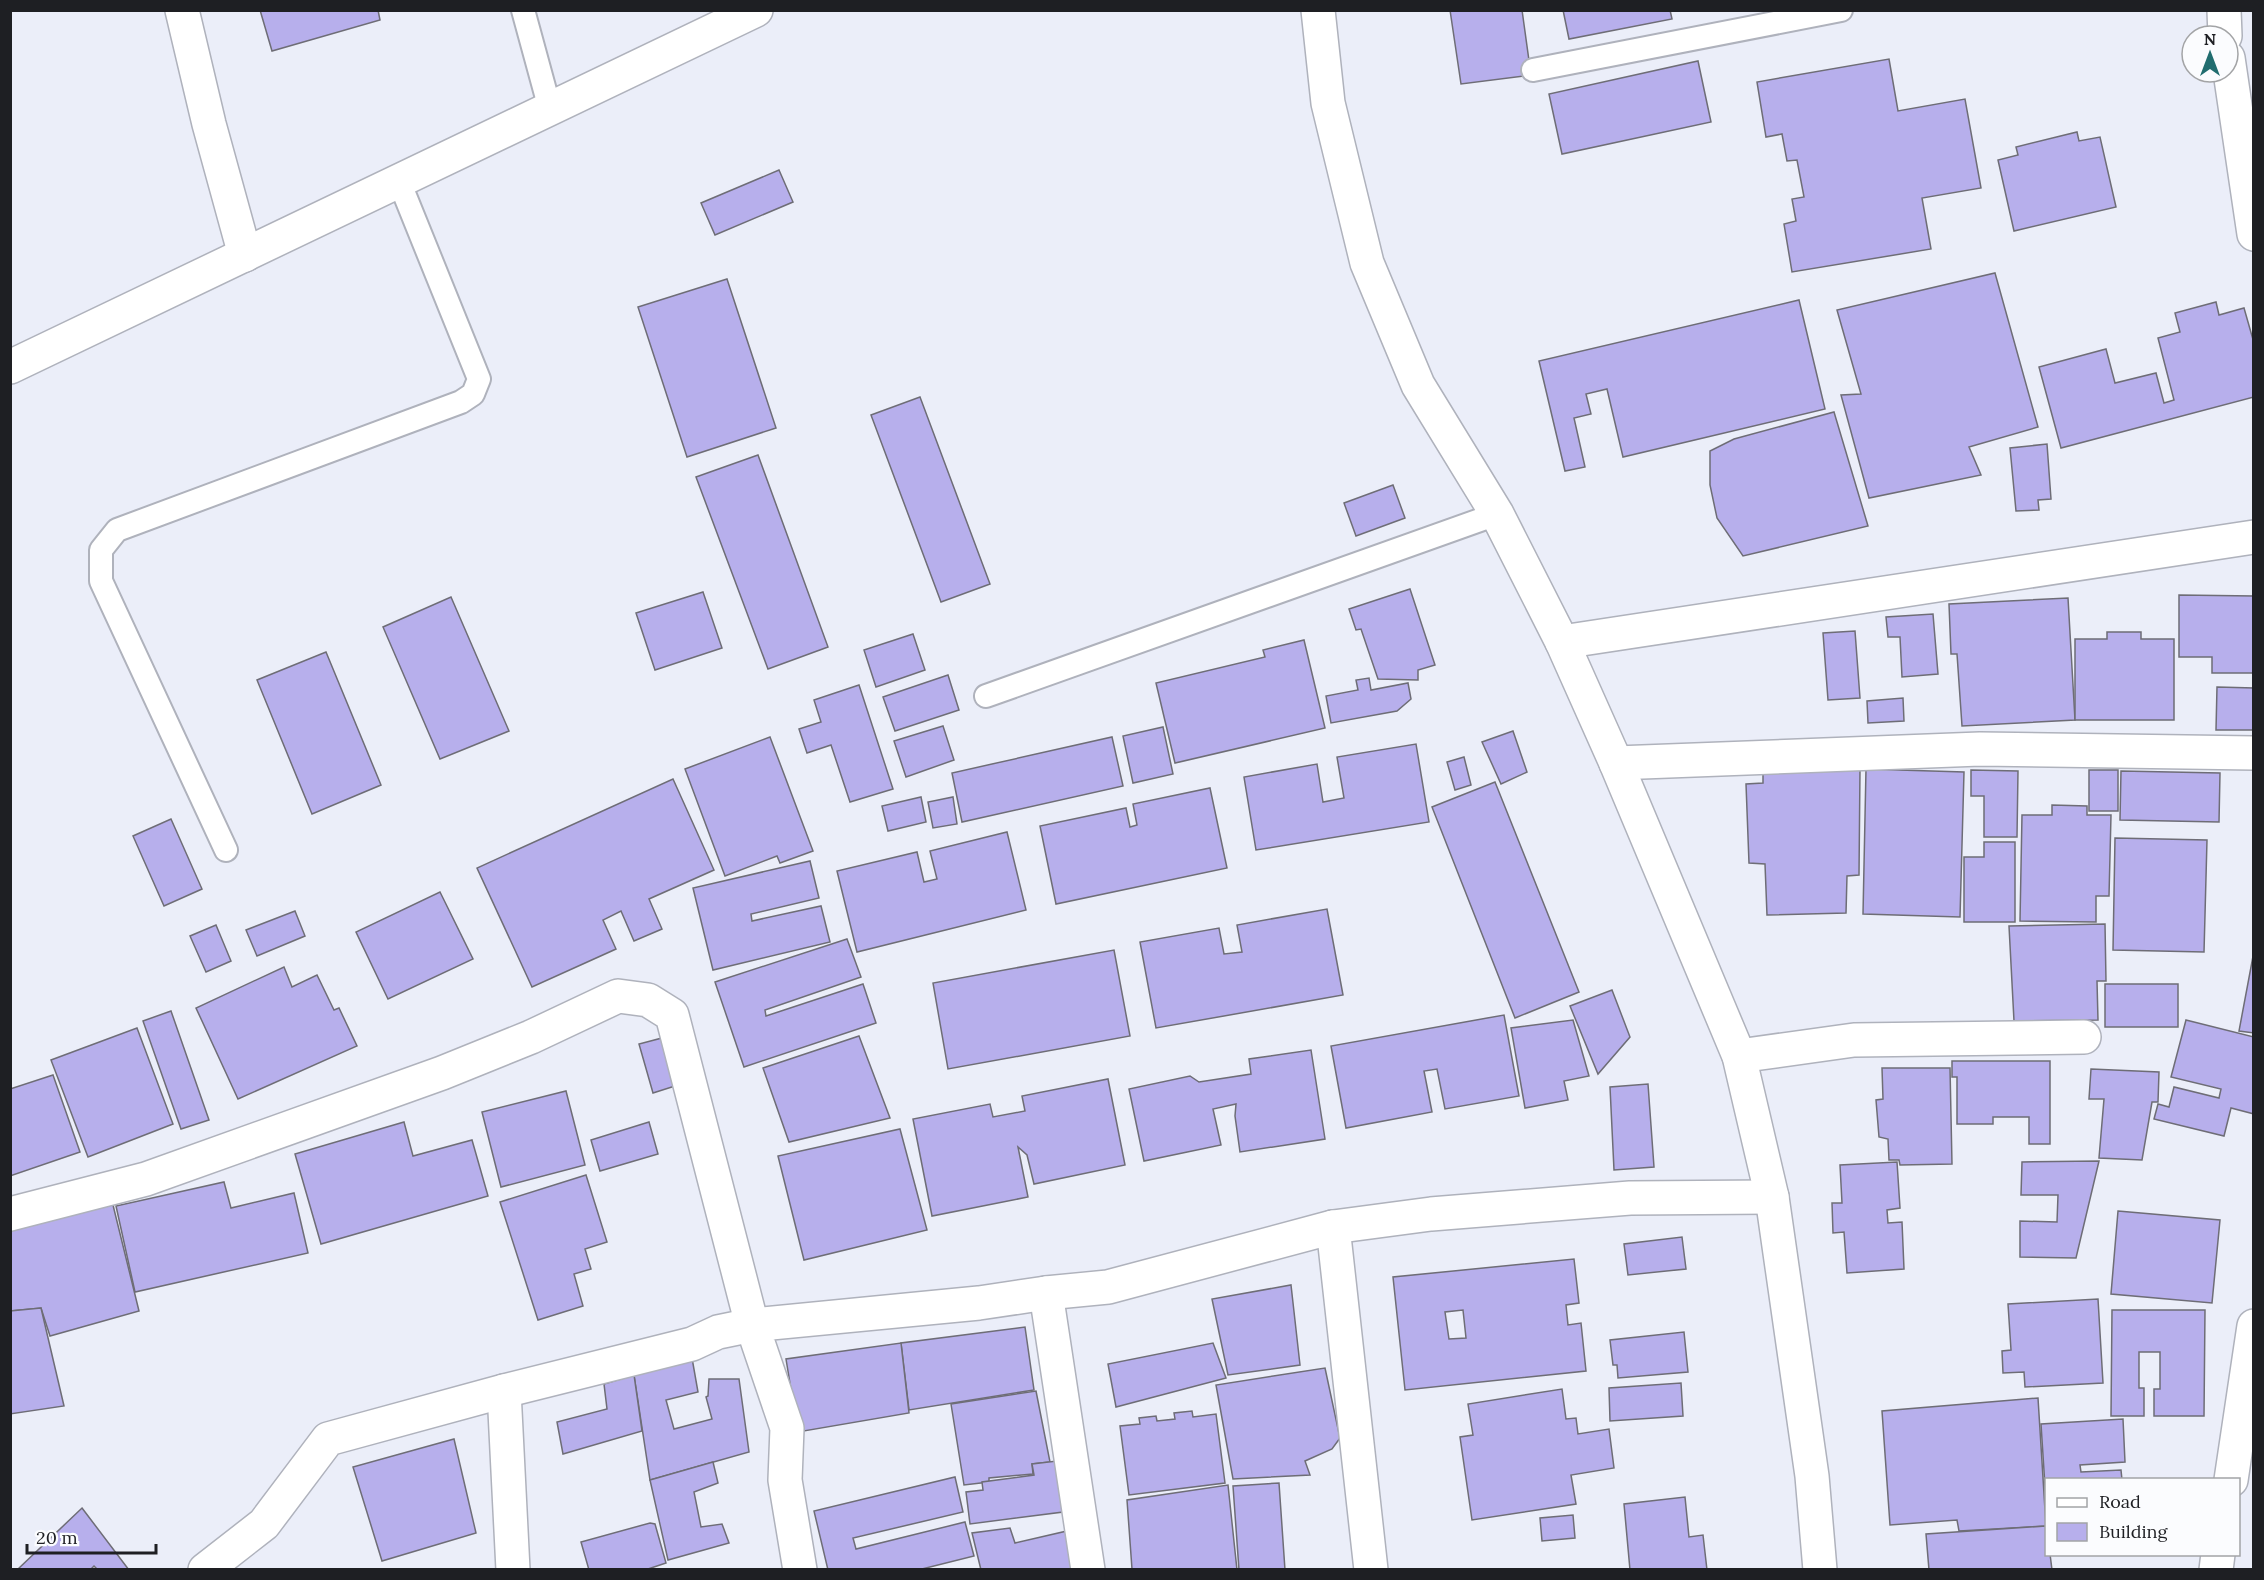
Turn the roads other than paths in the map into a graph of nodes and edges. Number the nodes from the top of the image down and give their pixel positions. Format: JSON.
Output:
{"nodes":[{"id":1,"x":182,"y":10,"type":"edge"},
{"id":2,"x":523,"y":10,"type":"edge"},
{"id":3,"x":756,"y":10,"type":"edge"},
{"id":4,"x":1318,"y":10,"type":"edge"},
{"id":5,"x":1841,"y":10,"type":"edge"},
{"id":6,"x":1533,"y":70,"type":"dead end"},
{"id":7,"x":2232,"y":84,"type":"edge"},
{"id":8,"x":550,"y":109,"type":"junction"},
{"id":9,"x":399,"y":181,"type":"junction"},
{"id":10,"x":2253,"y":234,"type":"edge"},
{"id":11,"x":245,"y":255,"type":"junction"},
{"id":12,"x":10,"y":367,"type":"edge"},
{"id":13,"x":1497,"y":514,"type":"junction"},
{"id":14,"x":2253,"y":537,"type":"edge"},
{"id":15,"x":1562,"y":642,"type":"junction"},
{"id":16,"x":986,"y":696,"type":"dead end"},
{"id":17,"x":2253,"y":753,"type":"edge"},
{"id":18,"x":1616,"y":763,"type":"junction"},
{"id":19,"x":226,"y":850,"type":"dead end"},
{"id":20,"x":2084,"y":1037,"type":"dead end"},
{"id":21,"x":1739,"y":1056,"type":"junction"},
{"id":22,"x":1772,"y":1197,"type":"junction"},
{"id":23,"x":10,"y":1214,"type":"edge"},
{"id":24,"x":1333,"y":1227,"type":"junction"},
{"id":25,"x":1046,"y":1293,"type":"junction"},
{"id":26,"x":752,"y":1325,"type":"junction"},
{"id":27,"x":2253,"y":1326,"type":"edge"},
{"id":28,"x":504,"y":1391,"type":"junction"},
{"id":29,"x":2248,"y":1412,"type":"edge"},
{"id":30,"x":2231,"y":1478,"type":"edge"},
{"id":31,"x":205,"y":1569,"type":"edge"},
{"id":32,"x":513,"y":1569,"type":"edge"},
{"id":33,"x":800,"y":1569,"type":"edge"},
{"id":34,"x":1088,"y":1569,"type":"edge"},
{"id":35,"x":1371,"y":1569,"type":"edge"},
{"id":36,"x":1820,"y":1569,"type":"edge"}],
"edges":[{"from":1,"to":11,"type":"street"},
{"from":2,"to":8,"type":"lane"},
{"from":3,"to":8,"type":"street"},
{"from":4,"to":13,"type":"street"},
{"from":5,"to":6,"type":"lane"},
{"from":7,"to":10,"type":"street"},
{"from":8,"to":9,"type":"street"},
{"from":9,"to":11,"type":"street"},
{"from":9,"to":19,"type":"lane"},
{"from":11,"to":12,"type":"street"},
{"from":13,"to":15,"type":"street"},
{"from":13,"to":16,"type":"lane"},
{"from":14,"to":15,"type":"street"},
{"from":15,"to":18,"type":"street"},
{"from":17,"to":18,"type":"street"},
{"from":18,"to":21,"type":"street"},
{"from":20,"to":21,"type":"street"},
{"from":21,"to":22,"type":"street"},
{"from":22,"to":24,"type":"street"},
{"from":22,"to":36,"type":"street"},
{"from":23,"to":26,"type":"street"},
{"from":24,"to":25,"type":"street"},
{"from":24,"to":35,"type":"street"},
{"from":25,"to":26,"type":"street"},
{"from":25,"to":34,"type":"street"},
{"from":26,"to":28,"type":"street"},
{"from":26,"to":33,"type":"street"},
{"from":27,"to":29,"type":"street"},
{"from":28,"to":31,"type":"street"},
{"from":28,"to":32,"type":"street"},
{"from":29,"to":30,"type":"street"}]}
